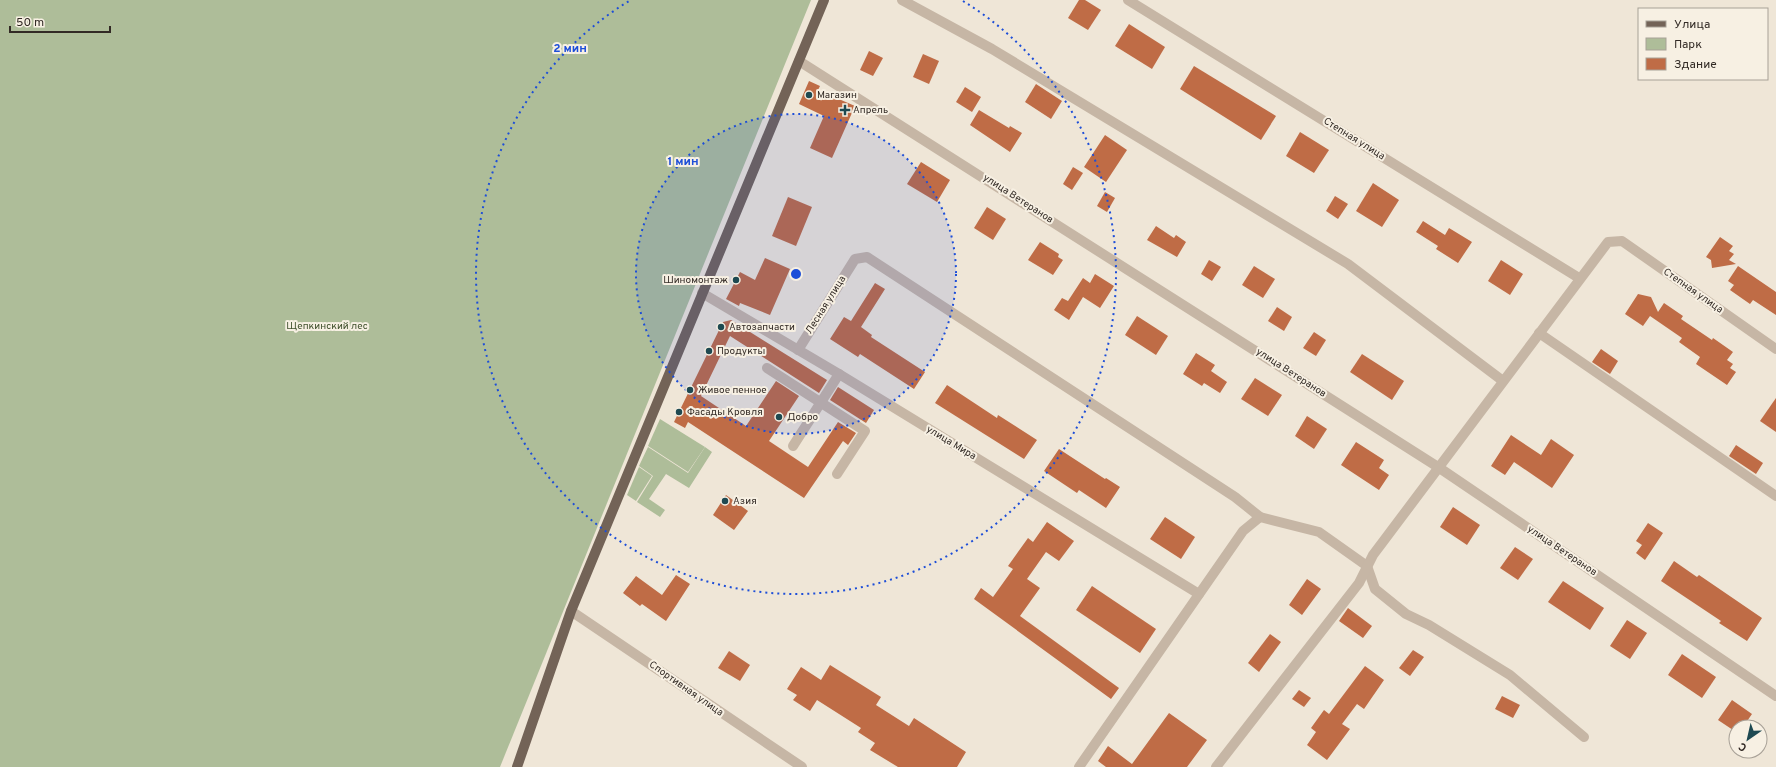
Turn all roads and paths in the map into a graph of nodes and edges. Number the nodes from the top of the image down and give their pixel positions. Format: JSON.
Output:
{"nodes":[{"id":1,"x":824,"y":0,"type":"edge"},
{"id":2,"x":902,"y":0,"type":"edge"},
{"id":3,"x":1128,"y":0,"type":"edge"},
{"id":4,"x":799,"y":60,"type":"junction"},
{"id":5,"x":1579,"y":278,"type":"junction"},
{"id":6,"x":702,"y":293,"type":"junction"},
{"id":7,"x":1539,"y":333,"type":"junction"},
{"id":8,"x":1776,"y":349,"type":"edge"},
{"id":9,"x":798,"y":350,"type":"junction"},
{"id":10,"x":767,"y":368,"type":"dead end"},
{"id":11,"x":839,"y":374,"type":"junction"},
{"id":12,"x":1503,"y":381,"type":"junction"},
{"id":13,"x":821,"y":403,"type":"junction"},
{"id":14,"x":793,"y":446,"type":"dead end"},
{"id":15,"x":1438,"y":467,"type":"junction"},
{"id":16,"x":836,"y":474,"type":"dead end"},
{"id":17,"x":1776,"y":496,"type":"edge"},
{"id":18,"x":1260,"y":518,"type":"junction"},
{"id":19,"x":1367,"y":566,"type":"junction"},
{"id":20,"x":1199,"y":594,"type":"junction"},
{"id":21,"x":571,"y":611,"type":"junction"},
{"id":22,"x":1776,"y":696,"type":"edge"},
{"id":23,"x":1584,"y":737,"type":"dead end"},
{"id":24,"x":517,"y":767,"type":"edge"},
{"id":25,"x":802,"y":767,"type":"edge"},
{"id":26,"x":1079,"y":767,"type":"edge"},
{"id":27,"x":1216,"y":767,"type":"edge"}],
"edges":[{"from":1,"to":4,"type":"main road"},
{"from":2,"to":12,"type":"street"},
{"from":3,"to":5,"type":"street","name":"Степная улица"},
{"from":4,"to":6,"type":"main road"},
{"from":4,"to":15,"type":"street","name":"улица Ветеранов"},
{"from":5,"to":7,"type":"street"},
{"from":5,"to":8,"type":"street","name":"Степная улица"},
{"from":6,"to":9,"type":"street","name":"улица Мира"},
{"from":6,"to":21,"type":"main road"},
{"from":7,"to":12,"type":"street"},
{"from":7,"to":17,"type":"street"},
{"from":9,"to":11,"type":"street","name":"улица Мира"},
{"from":9,"to":18,"type":"street","name":"Лесная улица"},
{"from":10,"to":13,"type":"street"},
{"from":11,"to":13,"type":"street"},
{"from":11,"to":20,"type":"street","name":"улица Мира"},
{"from":12,"to":15,"type":"street"},
{"from":13,"to":14,"type":"street"},
{"from":13,"to":16,"type":"street"},
{"from":15,"to":19,"type":"street"},
{"from":15,"to":22,"type":"street","name":"улица Ветеранов"},
{"from":18,"to":19,"type":"street"},
{"from":18,"to":20,"type":"street"},
{"from":19,"to":23,"type":"street"},
{"from":19,"to":27,"type":"street"},
{"from":20,"to":26,"type":"street"},
{"from":21,"to":24,"type":"main road"},
{"from":21,"to":25,"type":"street","name":"Спортивная улица"}]}
